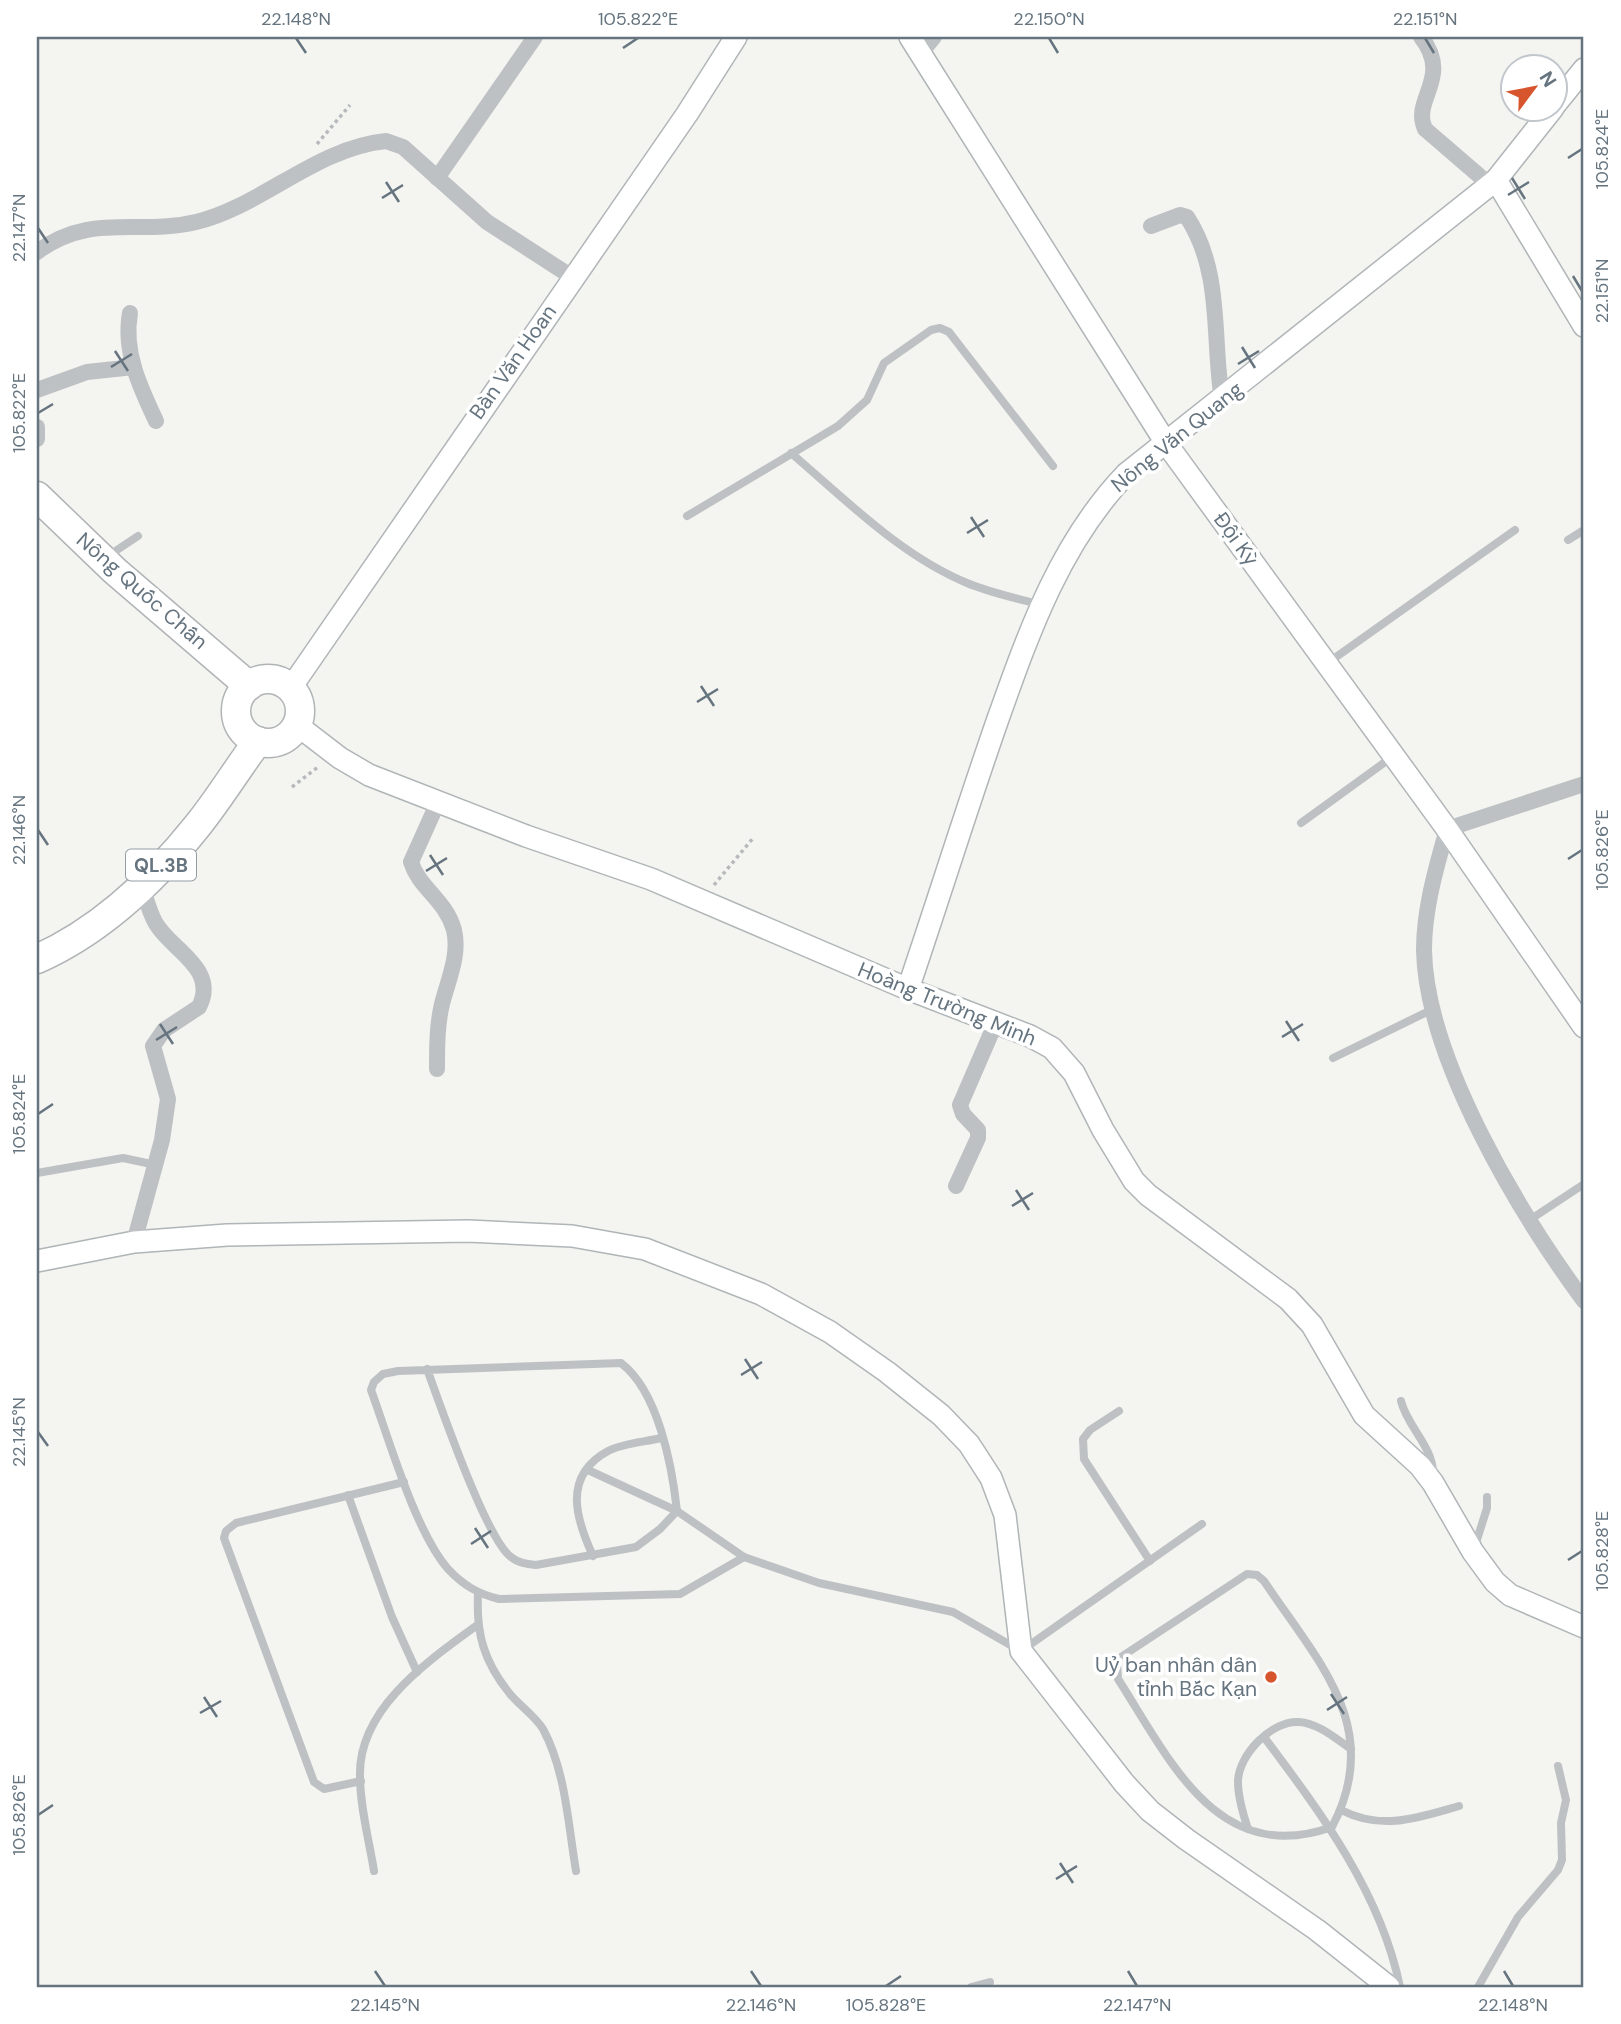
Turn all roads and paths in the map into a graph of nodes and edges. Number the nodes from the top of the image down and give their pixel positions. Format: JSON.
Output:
{"nodes":[{"id":1,"x":535,"y":37,"type":"edge"},
{"id":2,"x":736,"y":37,"type":"edge"},
{"id":3,"x":934,"y":37,"type":"edge"},
{"id":4,"x":1421,"y":37,"type":"edge"},
{"id":5,"x":915,"y":46,"type":"edge"},
{"id":6,"x":1584,"y":69,"type":"edge"},
{"id":7,"x":1568,"y":89,"type":"edge"},
{"id":8,"x":1542,"y":122,"type":"edge"},
{"id":9,"x":437,"y":178,"type":"junction"},
{"id":10,"x":1493,"y":183,"type":"junction"},
{"id":11,"x":1151,"y":226,"type":"dead end"},
{"id":12,"x":37,"y":251,"type":"edge"},
{"id":13,"x":572,"y":277,"type":"junction"},
{"id":14,"x":130,"y":313,"type":"dead end"},
{"id":15,"x":1584,"y":326,"type":"edge"},
{"id":16,"x":134,"y":368,"type":"junction"},
{"id":17,"x":37,"y":390,"type":"edge"},
{"id":18,"x":1222,"y":400,"type":"junction"},
{"id":19,"x":156,"y":421,"type":"dead end"},
{"id":20,"x":37,"y":427,"type":"edge"},
{"id":21,"x":37,"y":439,"type":"edge"},
{"id":22,"x":1166,"y":443,"type":"junction"},
{"id":23,"x":791,"y":453,"type":"junction"},
{"id":24,"x":1053,"y":466,"type":"dead end"},
{"id":25,"x":37,"y":496,"type":"edge"},
{"id":26,"x":687,"y":516,"type":"dead end"},
{"id":27,"x":1515,"y":530,"type":"dead end"},
{"id":28,"x":1584,"y":530,"type":"edge"},
{"id":29,"x":138,"y":536,"type":"dead end"},
{"id":30,"x":1567,"y":540,"type":"dead end"},
{"id":31,"x":109,"y":565,"type":"junction"},
{"id":32,"x":1042,"y":604,"type":"junction"},
{"id":33,"x":1327,"y":664,"type":"junction"},
{"id":34,"x":249,"y":686,"type":"junction"},
{"id":35,"x":290,"y":689,"type":"junction"},
{"id":36,"x":297,"y":725,"type":"junction"},
{"id":37,"x":258,"y":741,"type":"junction"},
{"id":38,"x":1394,"y":756,"type":"junction"},
{"id":39,"x":1584,"y":784,"type":"edge"},
{"id":40,"x":438,"y":802,"type":"junction"},
{"id":41,"x":1301,"y":823,"type":"dead end"},
{"id":42,"x":1447,"y":829,"type":"junction"},
{"id":43,"x":754,"y":837,"type":"dead end"},
{"id":44,"x":142,"y":886,"type":"junction"},
{"id":45,"x":702,"y":900,"type":"junction"},
{"id":46,"x":37,"y":959,"type":"edge"},
{"id":47,"x":908,"y":989,"type":"junction"},
{"id":48,"x":1431,"y":1010,"type":"junction"},
{"id":49,"x":996,"y":1022,"type":"junction"},
{"id":50,"x":1584,"y":1027,"type":"edge"},
{"id":51,"x":1333,"y":1058,"type":"dead end"},
{"id":52,"x":437,"y":1069,"type":"dead end"},
{"id":53,"x":156,"y":1165,"type":"junction"},
{"id":54,"x":37,"y":1173,"type":"edge"},
{"id":55,"x":1584,"y":1184,"type":"edge"},
{"id":56,"x":956,"y":1186,"type":"dead end"},
{"id":57,"x":1531,"y":1219,"type":"junction"},
{"id":58,"x":134,"y":1242,"type":"junction"},
{"id":59,"x":37,"y":1261,"type":"edge"},
{"id":60,"x":1584,"y":1301,"type":"edge"},
{"id":61,"x":427,"y":1369,"type":"junction"},
{"id":62,"x":1401,"y":1401,"type":"dead end"},
{"id":63,"x":1119,"y":1411,"type":"dead end"},
{"id":64,"x":661,"y":1438,"type":"junction"},
{"id":65,"x":588,"y":1470,"type":"junction"},
{"id":66,"x":404,"y":1482,"type":"junction"},
{"id":67,"x":1433,"y":1483,"type":"junction"},
{"id":68,"x":348,"y":1495,"type":"junction"},
{"id":69,"x":1487,"y":1497,"type":"dead end"},
{"id":70,"x":677,"y":1511,"type":"junction"},
{"id":71,"x":1202,"y":1524,"type":"dead end"},
{"id":72,"x":1473,"y":1552,"type":"junction"},
{"id":73,"x":593,"y":1556,"type":"junction"},
{"id":74,"x":744,"y":1557,"type":"junction"},
{"id":75,"x":1150,"y":1561,"type":"junction"},
{"id":76,"x":478,"y":1594,"type":"junction"},
{"id":77,"x":477,"y":1626,"type":"junction"},
{"id":78,"x":1584,"y":1627,"type":"edge"},
{"id":79,"x":1021,"y":1651,"type":"junction"},
{"id":80,"x":417,"y":1672,"type":"junction"},
{"id":81,"x":1264,"y":1737,"type":"junction"},
{"id":82,"x":1351,"y":1749,"type":"junction"},
{"id":83,"x":1558,"y":1766,"type":"dead end"},
{"id":84,"x":360,"y":1781,"type":"junction"},
{"id":85,"x":1459,"y":1806,"type":"dead end"},
{"id":86,"x":1341,"y":1810,"type":"junction"},
{"id":87,"x":1332,"y":1827,"type":"junction"},
{"id":88,"x":1248,"y":1829,"type":"junction"},
{"id":89,"x":374,"y":1871,"type":"dead end"},
{"id":90,"x":576,"y":1871,"type":"dead end"},
{"id":91,"x":990,"y":1982,"type":"dead end"},
{"id":92,"x":971,"y":1987,"type":"edge"},
{"id":93,"x":1389,"y":1987,"type":"edge"},
{"id":94,"x":1400,"y":1987,"type":"edge"},
{"id":95,"x":1478,"y":1987,"type":"edge"}],
"edges":[{"from":1,"to":9,"type":"street"},
{"from":2,"to":13,"type":"street","name":"Bàn Văn Hoan"},
{"from":3,"to":5,"type":"street"},
{"from":4,"to":10,"type":"street"},
{"from":5,"to":22,"type":"street","name":"Đội Kỳ"},
{"from":6,"to":7,"type":"street","name":"Nông Văn Quang"},
{"from":8,"to":10,"type":"street","name":"Nông Văn Quang"},
{"from":9,"to":12,"type":"street"},
{"from":9,"to":13,"type":"street"},
{"from":10,"to":15,"type":"street"},
{"from":10,"to":18,"type":"street","name":"Nông Văn Quang"},
{"from":11,"to":18,"type":"street"},
{"from":13,"to":35,"type":"street","name":"Bàn Văn Hoan"},
{"from":14,"to":16,"type":"street"},
{"from":16,"to":17,"type":"street"},
{"from":16,"to":19,"type":"street"},
{"from":18,"to":22,"type":"street","name":"Nông Văn Quang"},
{"from":20,"to":21,"type":"street"},
{"from":22,"to":32,"type":"street","name":"Nông Văn Quang"},
{"from":22,"to":33,"type":"street","name":"Đội Kỳ"},
{"from":23,"to":24,"type":"lane"},
{"from":23,"to":26,"type":"lane"},
{"from":23,"to":32,"type":"lane"},
{"from":25,"to":31,"type":"highway","name":"Nông Quốc Chấn"},
{"from":27,"to":33,"type":"lane"},
{"from":28,"to":30,"type":"lane"},
{"from":29,"to":31,"type":"lane"},
{"from":31,"to":34,"type":"highway","name":"Nông Quốc Chấn"},
{"from":32,"to":47,"type":"street","name":"Nông Văn Quang"},
{"from":33,"to":38,"type":"street","name":"Đội Kỳ"},
{"from":34,"to":35,"type":"highway"},
{"from":34,"to":37,"type":"highway"},
{"from":35,"to":36,"type":"highway"},
{"from":36,"to":37,"type":"highway"},
{"from":36,"to":40,"type":"street","name":"Hoàng Trường Minh"},
{"from":37,"to":44,"type":"highway","number":"QL.3B"},
{"from":38,"to":41,"type":"lane"},
{"from":38,"to":42,"type":"street","name":"Đội Kỳ"},
{"from":39,"to":42,"type":"street"},
{"from":40,"to":45,"type":"street","name":"Hoàng Trường Minh"},
{"from":40,"to":52,"type":"street"},
{"from":42,"to":48,"type":"street"},
{"from":42,"to":50,"type":"street","name":"Đội Kỳ"},
{"from":43,"to":45,"type":"path"},
{"from":44,"to":46,"type":"highway","number":"QL.3B"},
{"from":44,"to":53,"type":"street"},
{"from":45,"to":47,"type":"street","name":"Hoàng Trường Minh"},
{"from":47,"to":49,"type":"street","name":"Hoàng Trường Minh"},
{"from":48,"to":51,"type":"lane"},
{"from":48,"to":57,"type":"street"},
{"from":49,"to":56,"type":"street"},
{"from":49,"to":67,"type":"street","name":"Hoàng Trường Minh"},
{"from":53,"to":54,"type":"lane"},
{"from":53,"to":58,"type":"street"},
{"from":55,"to":57,"type":"lane"},
{"from":57,"to":60,"type":"street"},
{"from":58,"to":59,"type":"street"},
{"from":58,"to":79,"type":"street"},
{"from":61,"to":64,"type":"lane"},
{"from":61,"to":66,"type":"lane"},
{"from":61,"to":73,"type":"lane"},
{"from":62,"to":67,"type":"lane"},
{"from":63,"to":75,"type":"lane"},
{"from":64,"to":65,"type":"lane"},
{"from":64,"to":70,"type":"lane"},
{"from":65,"to":70,"type":"lane"},
{"from":65,"to":73,"type":"lane"},
{"from":66,"to":68,"type":"lane"},
{"from":66,"to":76,"type":"lane"},
{"from":67,"to":72,"type":"street","name":"Hoàng Trường Minh"},
{"from":68,"to":80,"type":"lane"},
{"from":68,"to":84,"type":"lane"},
{"from":69,"to":72,"type":"lane"},
{"from":70,"to":73,"type":"lane"},
{"from":70,"to":74,"type":"lane"},
{"from":71,"to":75,"type":"lane"},
{"from":72,"to":78,"type":"street","name":"Hoàng Trường Minh"},
{"from":74,"to":76,"type":"lane"},
{"from":74,"to":79,"type":"lane"},
{"from":75,"to":79,"type":"lane"},
{"from":76,"to":77,"type":"lane"},
{"from":77,"to":80,"type":"lane"},
{"from":77,"to":90,"type":"lane"},
{"from":79,"to":93,"type":"street"},
{"from":80,"to":84,"type":"lane"},
{"from":81,"to":82,"type":"lane"},
{"from":81,"to":87,"type":"lane"},
{"from":81,"to":88,"type":"lane"},
{"from":82,"to":86,"type":"lane"},
{"from":82,"to":88,"type":"lane"},
{"from":83,"to":95,"type":"lane"},
{"from":84,"to":89,"type":"lane"},
{"from":85,"to":86,"type":"lane"},
{"from":86,"to":87,"type":"lane"},
{"from":87,"to":88,"type":"lane"},
{"from":87,"to":94,"type":"lane"},
{"from":91,"to":92,"type":"lane"}]}
